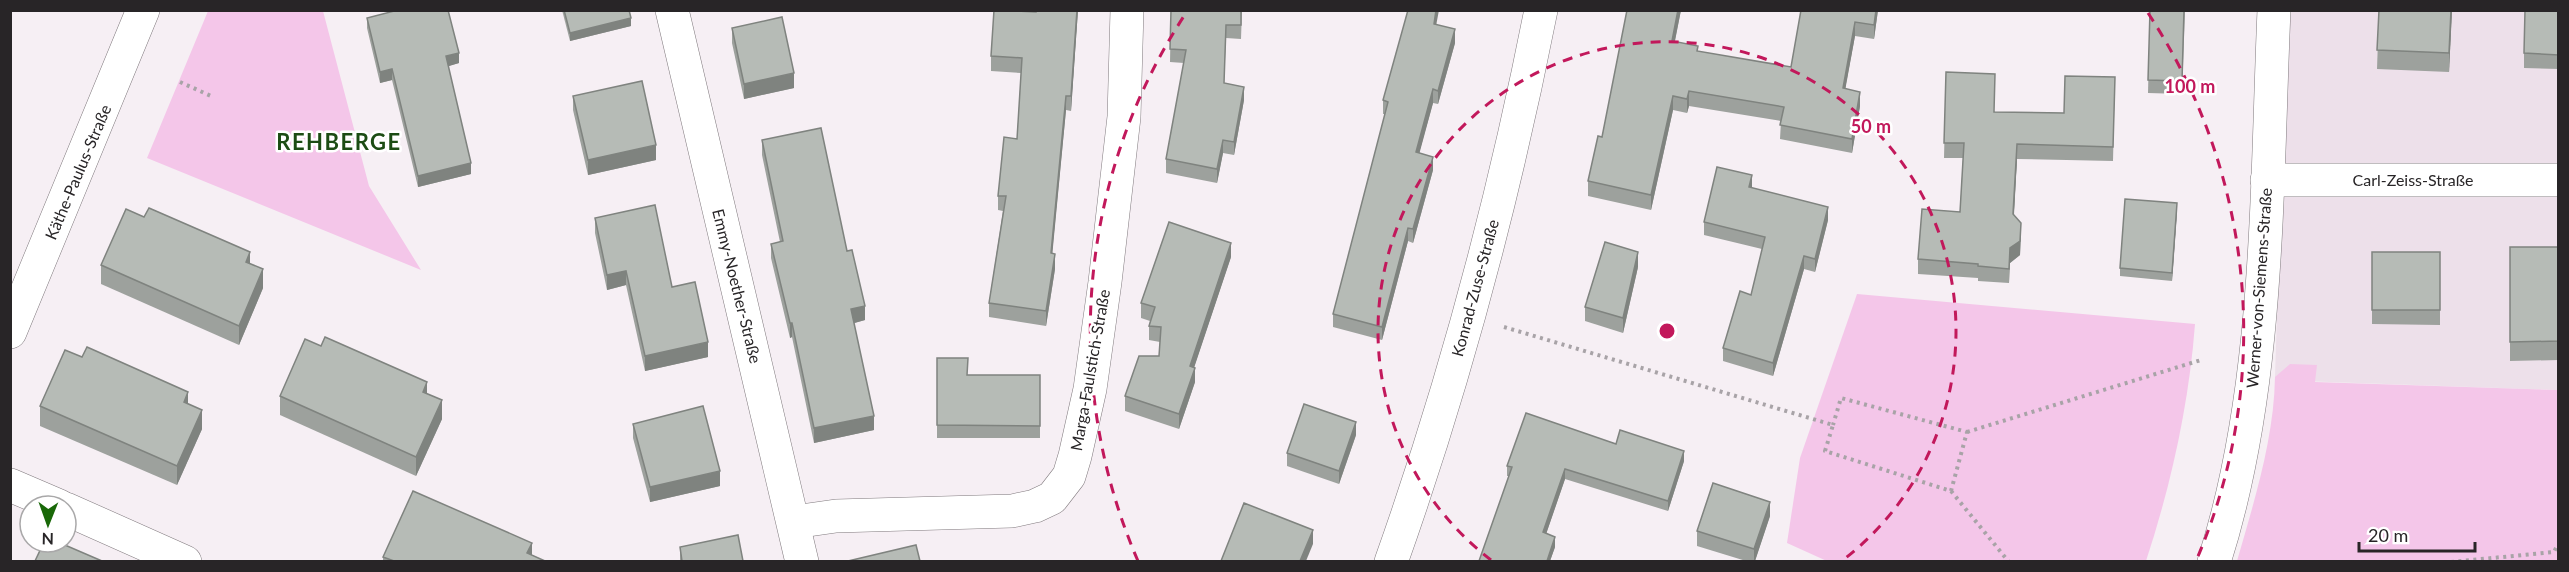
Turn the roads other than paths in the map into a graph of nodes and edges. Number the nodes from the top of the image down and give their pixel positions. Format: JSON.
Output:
{"nodes":[{"id":1,"x":143,"y":10,"type":"edge"},
{"id":2,"x":672,"y":10,"type":"edge"},
{"id":3,"x":1127,"y":10,"type":"edge"},
{"id":4,"x":1541,"y":10,"type":"edge"},
{"id":5,"x":2274,"y":10,"type":"edge"},
{"id":6,"x":2267,"y":180,"type":"junction"},
{"id":7,"x":2559,"y":180,"type":"edge"},
{"id":8,"x":10,"y":332,"type":"edge"},
{"id":9,"x":10,"y":485,"type":"edge"},
{"id":10,"x":31,"y":494,"type":"edge"},
{"id":11,"x":78,"y":514,"type":"edge"},
{"id":12,"x":794,"y":522,"type":"junction"},
{"id":13,"x":185,"y":561,"type":"edge"},
{"id":14,"x":802,"y":561,"type":"edge"},
{"id":15,"x":1391,"y":561,"type":"edge"},
{"id":16,"x":2214,"y":561,"type":"edge"}],
"edges":[{"from":1,"to":8,"type":"street","name":"Käthe-Paulus-Straße"},
{"from":2,"to":12,"type":"street","name":"Emmy-Noether-Straße"},
{"from":3,"to":12,"type":"street","name":"Marga-Faulstich-Straße"},
{"from":4,"to":15,"type":"street","name":"Konrad-Zuse-Straße"},
{"from":5,"to":6,"type":"street","name":"Werner-von-Siemens-Straße"},
{"from":6,"to":7,"type":"street","name":"Carl-Zeiss-Straße"},
{"from":6,"to":16,"type":"street","name":"Werner-von-Siemens-Straße"},
{"from":9,"to":10,"type":"street"},
{"from":11,"to":13,"type":"street"},
{"from":12,"to":14,"type":"street","name":"Emmy-Noether-Straße"}]}
